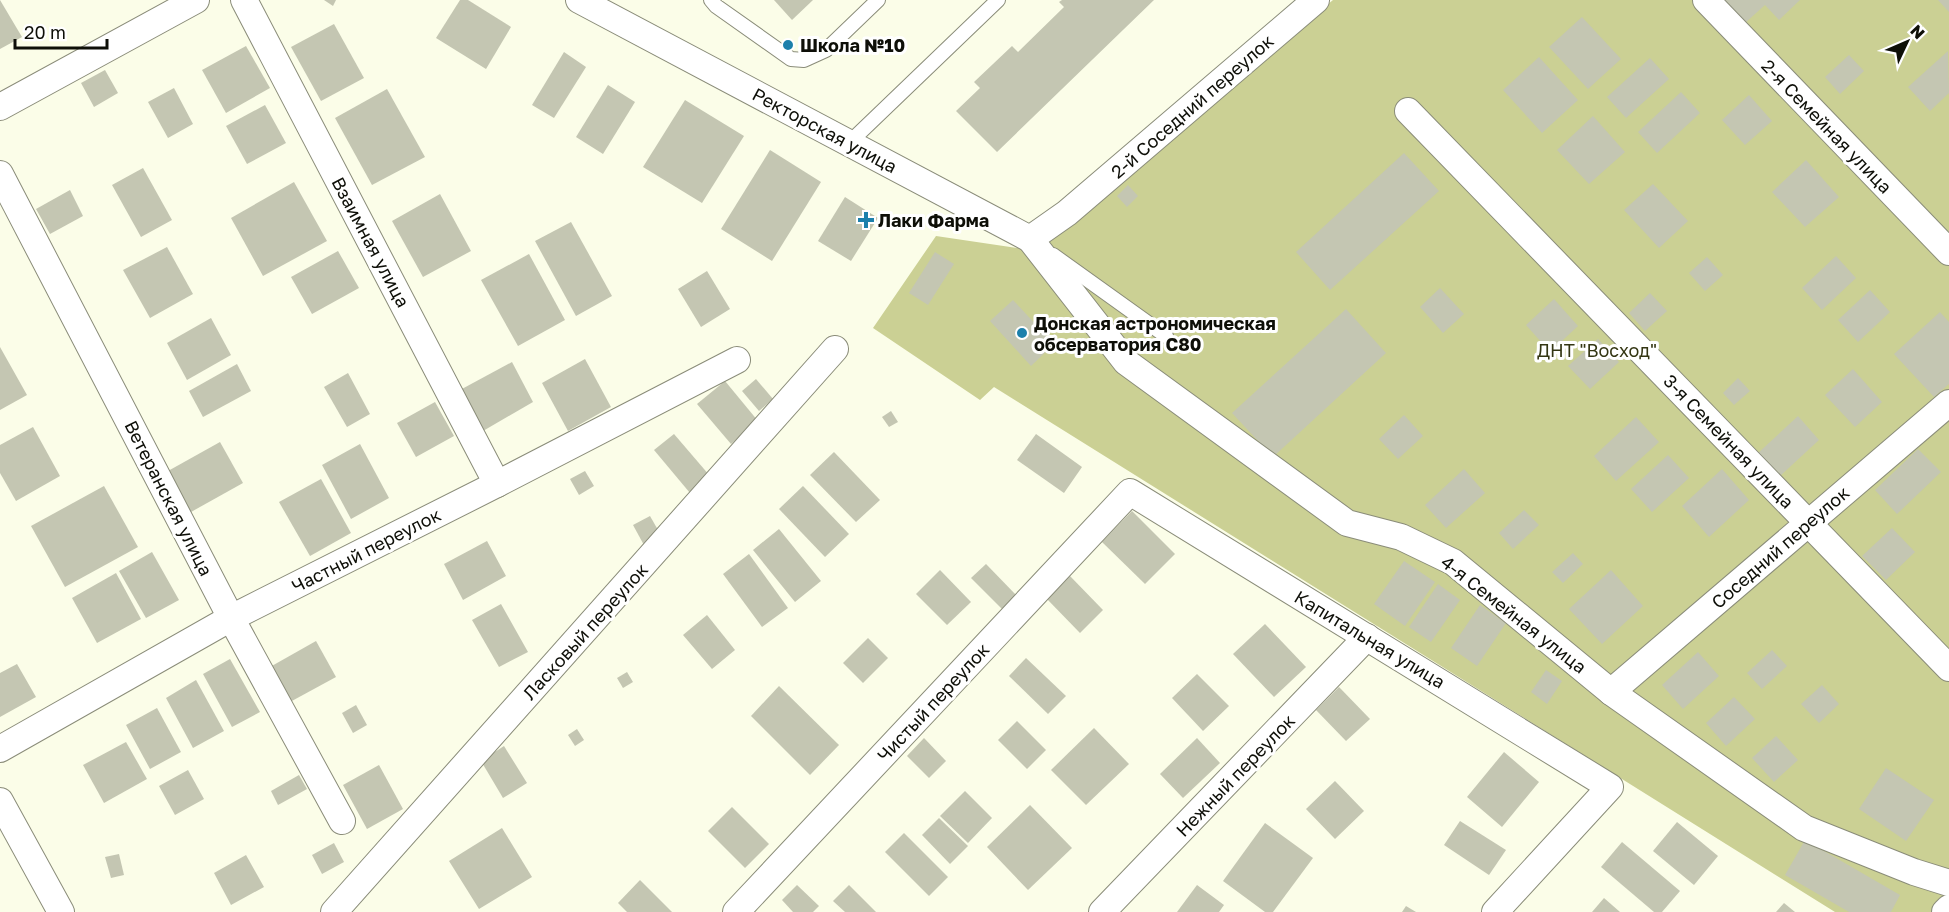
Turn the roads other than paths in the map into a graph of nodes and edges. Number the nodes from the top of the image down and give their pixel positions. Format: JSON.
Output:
{"nodes":[{"id":1,"x":196,"y":0,"type":"edge"},
{"id":2,"x":244,"y":0,"type":"edge"},
{"id":3,"x":579,"y":0,"type":"edge"},
{"id":4,"x":711,"y":0,"type":"edge"},
{"id":5,"x":878,"y":0,"type":"edge"},
{"id":6,"x":998,"y":0,"type":"edge"},
{"id":7,"x":1316,"y":0,"type":"edge"},
{"id":8,"x":1706,"y":0,"type":"edge"},
{"id":9,"x":0,"y":107,"type":"edge"},
{"id":10,"x":1408,"y":111,"type":"dead end"},
{"id":11,"x":849,"y":143,"type":"junction"},
{"id":12,"x":0,"y":174,"type":"edge"},
{"id":13,"x":1030,"y":239,"type":"junction"},
{"id":14,"x":1949,"y":252,"type":"edge"},
{"id":15,"x":1166,"y":336,"type":"dead end"},
{"id":16,"x":835,"y":350,"type":"dead end"},
{"id":17,"x":737,"y":360,"type":"dead end"},
{"id":18,"x":1949,"y":403,"type":"edge"},
{"id":19,"x":497,"y":484,"type":"junction"},
{"id":20,"x":1130,"y":492,"type":"joint"},
{"id":21,"x":1808,"y":523,"type":"junction"},
{"id":22,"x":231,"y":618,"type":"junction"},
{"id":23,"x":1367,"y":637,"type":"junction"},
{"id":24,"x":1949,"y":668,"type":"edge"},
{"id":25,"x":1611,"y":692,"type":"junction"},
{"id":26,"x":0,"y":749,"type":"edge"},
{"id":27,"x":0,"y":801,"type":"edge"},
{"id":28,"x":342,"y":820,"type":"dead end"},
{"id":29,"x":1949,"y":883,"type":"edge"},
{"id":30,"x":1949,"y":908,"type":"edge"},
{"id":31,"x":61,"y":912,"type":"edge"},
{"id":32,"x":334,"y":912,"type":"edge"},
{"id":33,"x":736,"y":912,"type":"edge"},
{"id":34,"x":1102,"y":912,"type":"edge"},
{"id":35,"x":1495,"y":912,"type":"edge"},
{"id":36,"x":1945,"y":912,"type":"edge"}],
"edges":[{"from":1,"to":9,"type":"street"},
{"from":2,"to":19,"type":"street","name":"Взаимная улица"},
{"from":3,"to":11,"type":"street","name":"Ректорская улица"},
{"from":4,"to":5,"type":"lane"},
{"from":6,"to":11,"type":"lane"},
{"from":7,"to":13,"type":"street","name":"2-й Соседний переулок"},
{"from":8,"to":14,"type":"street","name":"2-я Семейная улица"},
{"from":10,"to":21,"type":"street","name":"3-я Семейная улица"},
{"from":11,"to":13,"type":"street","name":"Ректорская улица"},
{"from":12,"to":22,"type":"street","name":"Ветеранская улица"},
{"from":13,"to":15,"type":"lane"},
{"from":13,"to":25,"type":"street","name":"4-я Семейная улица"},
{"from":16,"to":32,"type":"street","name":"Ласковый переулок"},
{"from":17,"to":19,"type":"street","name":"Частный переулок"},
{"from":18,"to":21,"type":"street","name":"Соседний переулок"},
{"from":19,"to":22,"type":"street","name":"Частный переулок"},
{"from":20,"to":23,"type":"street","name":"Капитальная улица"},
{"from":20,"to":33,"type":"street","name":"Чистый переулок"},
{"from":21,"to":24,"type":"street","name":"3-я Семейная улица"},
{"from":21,"to":25,"type":"street","name":"Соседний переулок"},
{"from":22,"to":26,"type":"street","name":"Частный переулок"},
{"from":22,"to":28,"type":"street","name":"Ветеранская улица"},
{"from":23,"to":34,"type":"street","name":"Нежный переулок"},
{"from":23,"to":35,"type":"street","name":"Капитальная улица"},
{"from":25,"to":29,"type":"street","name":"4-я Семейная улица"},
{"from":27,"to":31,"type":"street"},
{"from":30,"to":36,"type":"street"}]}
